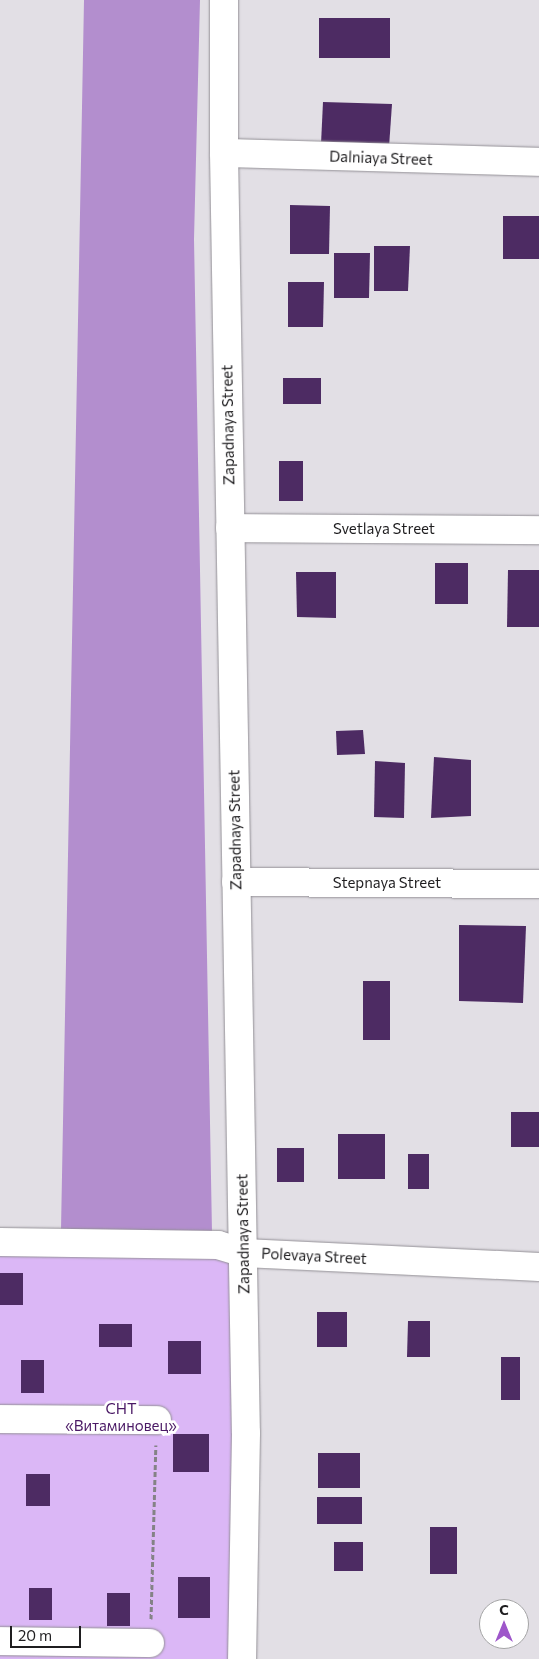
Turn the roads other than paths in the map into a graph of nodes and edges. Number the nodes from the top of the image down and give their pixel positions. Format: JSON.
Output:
{"nodes":[{"id":1,"x":224,"y":0,"type":"edge"},
{"id":2,"x":224,"y":153,"type":"junction"},
{"id":3,"x":539,"y":162,"type":"edge"},
{"id":4,"x":230,"y":528,"type":"junction"},
{"id":5,"x":539,"y":530,"type":"edge"},
{"id":6,"x":236,"y":882,"type":"junction"},
{"id":7,"x":539,"y":884,"type":"edge"},
{"id":8,"x":0,"y":1242,"type":"edge"},
{"id":9,"x":244,"y":1253,"type":"junction"},
{"id":10,"x":539,"y":1267,"type":"edge"},
{"id":11,"x":0,"y":1419,"type":"edge"},
{"id":12,"x":157,"y":1420,"type":"road end"},
{"id":13,"x":0,"y":1641,"type":"edge"},
{"id":14,"x":150,"y":1643,"type":"road end"},
{"id":15,"x":242,"y":1659,"type":"edge"}],
"edges":[{"from":1,"to":2,"type":"street","name":"Zapadnaya Street"},
{"from":2,"to":3,"type":"street","name":"Dalniaya Street"},
{"from":2,"to":4,"type":"street","name":"Zapadnaya Street"},
{"from":4,"to":5,"type":"street","name":"Svetlaya Street"},
{"from":4,"to":6,"type":"street","name":"Zapadnaya Street"},
{"from":6,"to":7,"type":"street","name":"Stepnaya Street"},
{"from":6,"to":9,"type":"street","name":"Zapadnaya Street"},
{"from":8,"to":9,"type":"street","name":"Polevaya Street"},
{"from":9,"to":10,"type":"street","name":"Polevaya Street"},
{"from":9,"to":15,"type":"street","name":"Zapadnaya Street"},
{"from":11,"to":12,"type":"street"},
{"from":13,"to":14,"type":"street"}]}
